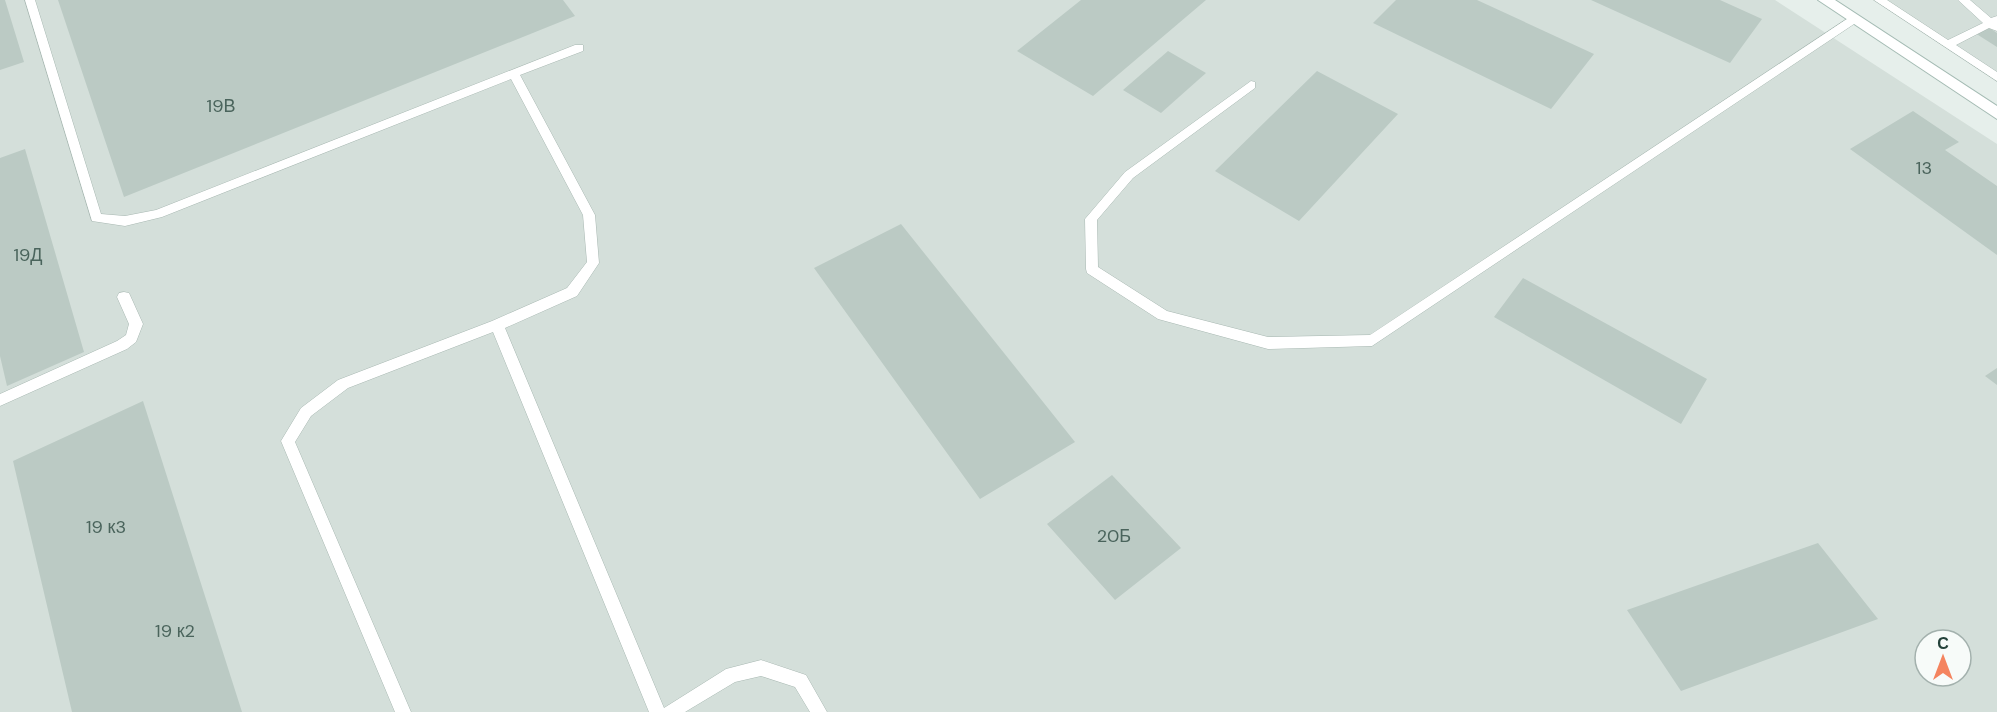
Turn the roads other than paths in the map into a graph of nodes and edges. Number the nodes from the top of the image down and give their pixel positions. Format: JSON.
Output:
{"nodes":[{"id":1,"x":30,"y":0,"type":"edge"},
{"id":2,"x":1825,"y":0,"type":"edge"},
{"id":3,"x":1880,"y":0,"type":"edge"},
{"id":4,"x":1964,"y":0,"type":"edge"},
{"id":5,"x":1853,"y":19,"type":"junction"},
{"id":6,"x":1995,"y":24,"type":"edge"},
{"id":7,"x":1948,"y":44,"type":"junction"},
{"id":8,"x":579,"y":48,"type":"dead end"},
{"id":9,"x":514,"y":74,"type":"junction"},
{"id":10,"x":1997,"y":77,"type":"edge"},
{"id":11,"x":1251,"y":85,"type":"dead end"},
{"id":12,"x":1997,"y":113,"type":"edge"},
{"id":13,"x":124,"y":297,"type":"dead end"},
{"id":14,"x":497,"y":325,"type":"junction"},
{"id":15,"x":0,"y":400,"type":"edge"},
{"id":16,"x":403,"y":712,"type":"edge"},
{"id":17,"x":657,"y":712,"type":"edge"},
{"id":18,"x":670,"y":712,"type":"edge"},
{"id":19,"x":819,"y":712,"type":"edge"}],
"edges":[{"from":1,"to":9,"type":"lane"},
{"from":2,"to":5,"type":"street"},
{"from":3,"to":7,"type":"lane"},
{"from":4,"to":6,"type":"lane"},
{"from":5,"to":11,"type":"lane"},
{"from":5,"to":12,"type":"street"},
{"from":6,"to":7,"type":"lane"},
{"from":7,"to":10,"type":"lane"},
{"from":8,"to":9,"type":"lane"},
{"from":9,"to":14,"type":"lane"},
{"from":13,"to":15,"type":"lane"},
{"from":14,"to":16,"type":"lane"},
{"from":14,"to":17,"type":"lane"},
{"from":18,"to":19,"type":"lane"}]}
